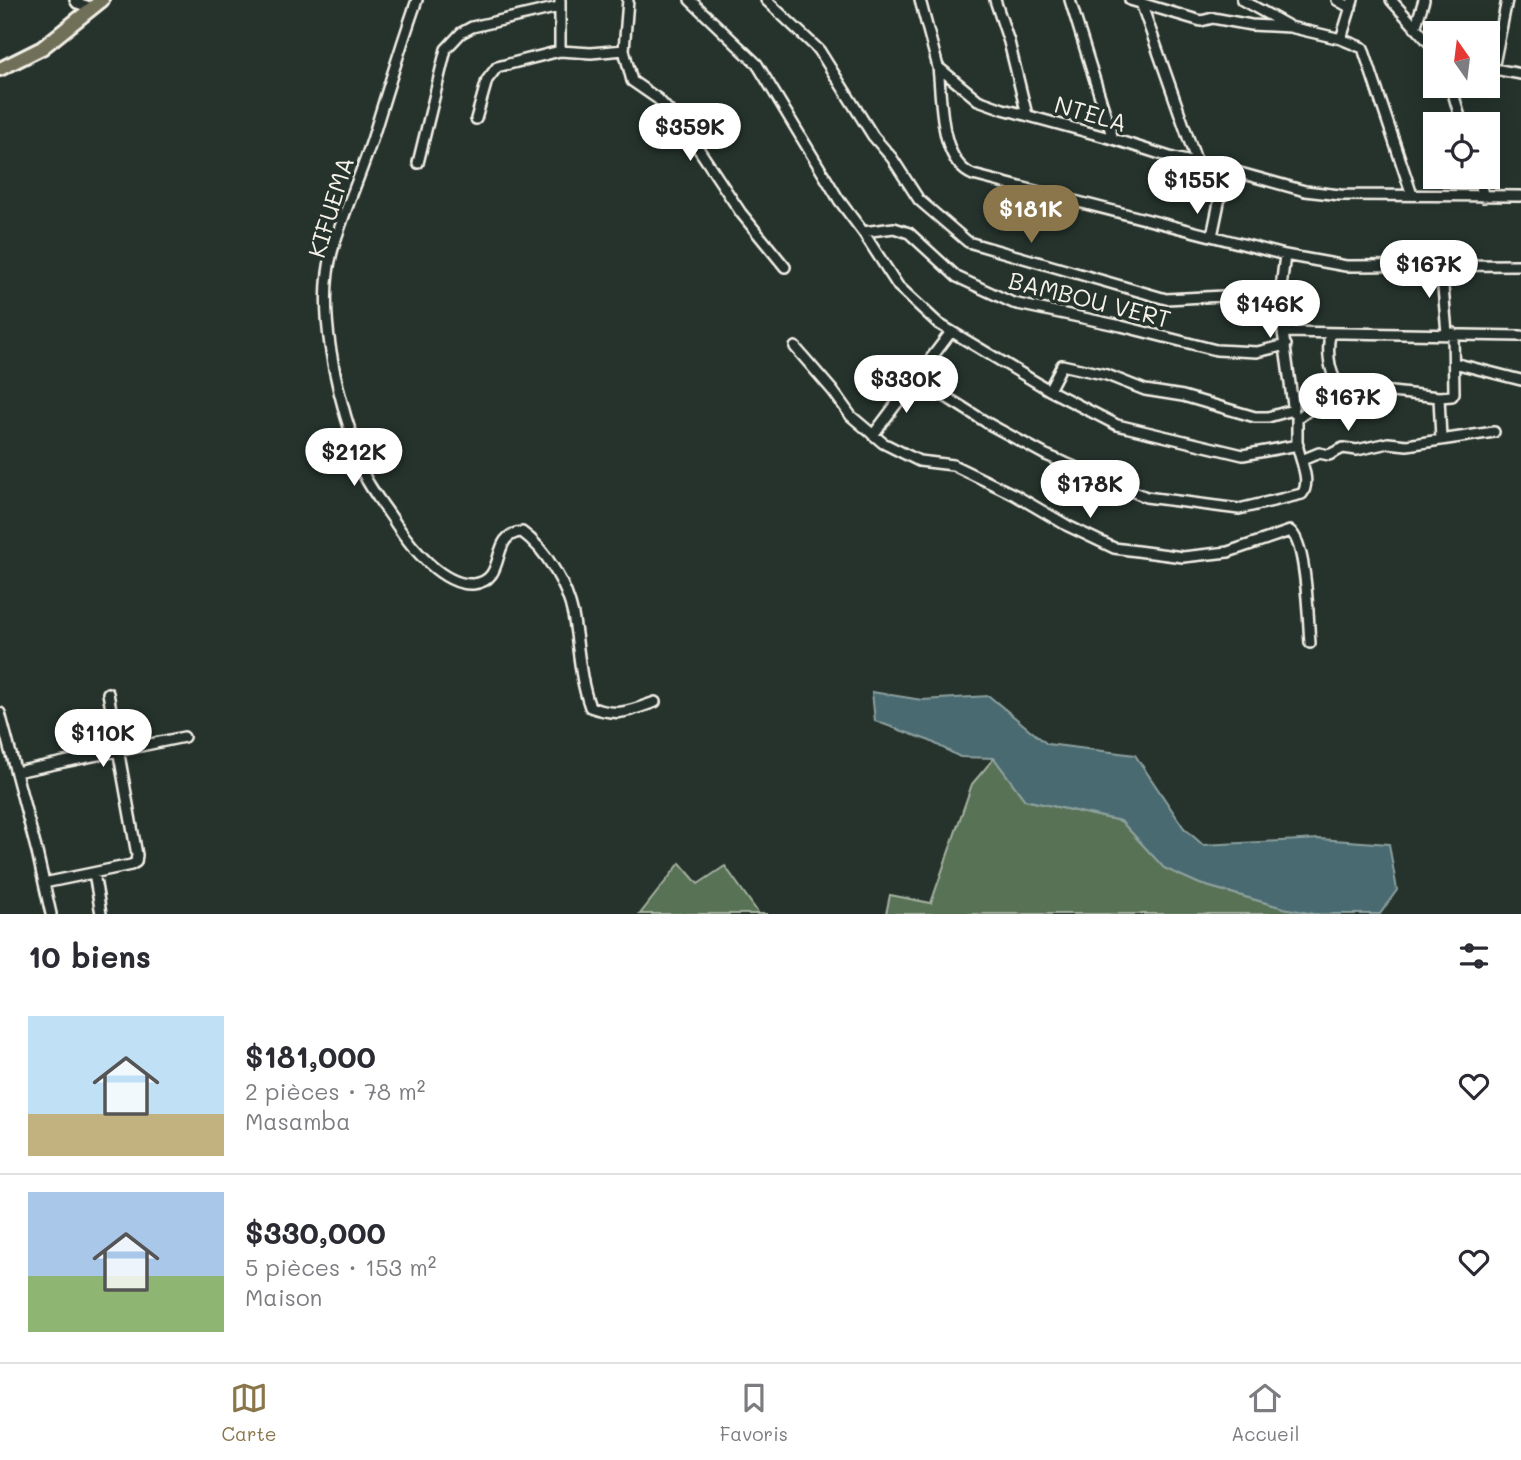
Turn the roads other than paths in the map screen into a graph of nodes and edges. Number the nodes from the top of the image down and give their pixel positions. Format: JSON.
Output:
{"nodes":[{"id":1,"x":75,"y":0,"type":"edge"},
{"id":2,"x":417,"y":0,"type":"edge"},
{"id":3,"x":628,"y":0,"type":"edge"},
{"id":4,"x":690,"y":0,"type":"edge"},
{"id":5,"x":766,"y":0,"type":"edge"},
{"id":6,"x":920,"y":0,"type":"edge"},
{"id":7,"x":995,"y":0,"type":"edge"},
{"id":8,"x":1070,"y":0,"type":"edge"},
{"id":9,"x":1242,"y":0,"type":"edge"},
{"id":10,"x":1338,"y":0,"type":"edge"},
{"id":11,"x":1391,"y":0,"type":"edge"},
{"id":12,"x":1424,"y":0,"type":"edge"},
{"id":13,"x":1507,"y":0,"type":"edge"},
{"id":14,"x":1137,"y":1,"type":"edge"},
{"id":15,"x":560,"y":3,"type":"edge"},
{"id":16,"x":98,"y":4,"type":"edge"},
{"id":17,"x":1352,"y":4,"type":"edge"},
{"id":18,"x":1290,"y":27,"type":"junction"},
{"id":19,"x":1415,"y":28,"type":"junction"},
{"id":20,"x":1500,"y":28,"type":"edge"},
{"id":21,"x":1423,"y":36,"type":"edge"},
{"id":22,"x":1341,"y":39,"type":"junction"},
{"id":23,"x":624,"y":50,"type":"junction"},
{"id":24,"x":560,"y":51,"type":"junction"},
{"id":25,"x":938,"y":67,"type":"junction"},
{"id":26,"x":0,"y":69,"type":"edge"},
{"id":27,"x":1500,"y":70,"type":"edge"},
{"id":28,"x":1521,"y":74,"type":"edge"},
{"id":29,"x":1027,"y":115,"type":"junction"},
{"id":30,"x":476,"y":118,"type":"dead end"},
{"id":31,"x":1113,"y":139,"type":"junction"},
{"id":32,"x":418,"y":163,"type":"dead end"},
{"id":33,"x":1197,"y":163,"type":"junction"},
{"id":34,"x":1226,"y":169,"type":"junction"},
{"id":35,"x":1482,"y":189,"type":"edge"},
{"id":36,"x":1412,"y":194,"type":"junction"},
{"id":37,"x":1521,"y":196,"type":"edge"},
{"id":38,"x":1484,"y":197,"type":"junction"},
{"id":39,"x":863,"y":232,"type":"junction"},
{"id":40,"x":1212,"y":236,"type":"junction"},
{"id":41,"x":1284,"y":256,"type":"junction"},
{"id":42,"x":1441,"y":265,"type":"junction"},
{"id":43,"x":1521,"y":265,"type":"edge"},
{"id":44,"x":785,"y":267,"type":"dead end"},
{"id":45,"x":1281,"y":288,"type":"junction"},
{"id":46,"x":951,"y":332,"type":"junction"},
{"id":47,"x":1283,"y":332,"type":"junction"},
{"id":48,"x":1450,"y":333,"type":"junction"},
{"id":49,"x":1330,"y":334,"type":"junction"},
{"id":50,"x":1521,"y":336,"type":"edge"},
{"id":51,"x":1286,"y":345,"type":"junction"},
{"id":52,"x":795,"y":347,"type":"dead end"},
{"id":53,"x":1454,"y":363,"type":"junction"},
{"id":54,"x":916,"y":378,"type":"junction"},
{"id":55,"x":1521,"y":380,"type":"edge"},
{"id":56,"x":1049,"y":390,"type":"junction"},
{"id":57,"x":1344,"y":395,"type":"junction"},
{"id":58,"x":1439,"y":397,"type":"junction"},
{"id":59,"x":1295,"y":415,"type":"junction"},
{"id":60,"x":1494,"y":432,"type":"dead end"},
{"id":61,"x":873,"y":435,"type":"junction"},
{"id":62,"x":1441,"y":439,"type":"junction"},
{"id":63,"x":1298,"y":445,"type":"junction"},
{"id":64,"x":1301,"y":460,"type":"junction"},
{"id":65,"x":1310,"y":643,"type":"dead end"},
{"id":66,"x":108,"y":693,"type":"dead end"},
{"id":67,"x":655,"y":702,"type":"dead end"},
{"id":68,"x":0,"y":713,"type":"edge"},
{"id":69,"x":184,"y":737,"type":"dead end"},
{"id":70,"x":119,"y":751,"type":"junction"},
{"id":71,"x":16,"y":772,"type":"junction"},
{"id":72,"x":94,"y":873,"type":"junction"},
{"id":73,"x":44,"y":883,"type":"junction"},
{"id":74,"x":51,"y":914,"type":"edge"},
{"id":75,"x":101,"y":914,"type":"edge"}],
"edges":[{"from":1,"to":16,"type":"street"},
{"from":2,"to":67,"type":"street","name":"KIFUEMA"},
{"from":3,"to":23,"type":"street"},
{"from":4,"to":39,"type":"street"},
{"from":5,"to":45,"type":"street"},
{"from":6,"to":25,"type":"street"},
{"from":7,"to":29,"type":"street"},
{"from":8,"to":31,"type":"street"},
{"from":9,"to":18,"type":"street"},
{"from":10,"to":17,"type":"street"},
{"from":11,"to":19,"type":"street"},
{"from":12,"to":19,"type":"street"},
{"from":13,"to":20,"type":"street"},
{"from":14,"to":18,"type":"street"},
{"from":14,"to":33,"type":"street"},
{"from":15,"to":24,"type":"street"},
{"from":15,"to":32,"type":"street"},
{"from":16,"to":26,"type":"highway"},
{"from":17,"to":22,"type":"street"},
{"from":18,"to":22,"type":"street"},
{"from":19,"to":21,"type":"street"},
{"from":22,"to":36,"type":"street"},
{"from":23,"to":24,"type":"street"},
{"from":23,"to":44,"type":"street"},
{"from":24,"to":30,"type":"street"},
{"from":25,"to":29,"type":"street","name":"NTELA"},
{"from":25,"to":40,"type":"street"},
{"from":27,"to":28,"type":"street"},
{"from":29,"to":31,"type":"street","name":"NTELA"},
{"from":31,"to":33,"type":"street","name":"NTELA"},
{"from":33,"to":34,"type":"street","name":"NTELA"},
{"from":34,"to":36,"type":"street","name":"NTELA"},
{"from":34,"to":40,"type":"street"},
{"from":35,"to":38,"type":"street"},
{"from":36,"to":38,"type":"street","name":"NTELA"},
{"from":37,"to":38,"type":"street","name":"NTELA"},
{"from":39,"to":46,"type":"street"},
{"from":39,"to":51,"type":"street","name":"BAMBOU VERT"},
{"from":40,"to":41,"type":"street"},
{"from":41,"to":42,"type":"street"},
{"from":41,"to":45,"type":"street"},
{"from":42,"to":43,"type":"street"},
{"from":42,"to":48,"type":"street"},
{"from":45,"to":47,"type":"street"},
{"from":46,"to":54,"type":"street"},
{"from":46,"to":56,"type":"street"},
{"from":47,"to":49,"type":"street"},
{"from":47,"to":51,"type":"street"},
{"from":48,"to":49,"type":"street"},
{"from":48,"to":50,"type":"street"},
{"from":48,"to":53,"type":"street"},
{"from":49,"to":57,"type":"street"},
{"from":51,"to":59,"type":"street"},
{"from":52,"to":61,"type":"street"},
{"from":53,"to":55,"type":"street"},
{"from":53,"to":58,"type":"street"},
{"from":54,"to":61,"type":"street"},
{"from":54,"to":64,"type":"street"},
{"from":56,"to":59,"type":"street"},
{"from":56,"to":63,"type":"street"},
{"from":57,"to":58,"type":"street"},
{"from":57,"to":59,"type":"street"},
{"from":58,"to":62,"type":"street"},
{"from":59,"to":63,"type":"street"},
{"from":60,"to":62,"type":"street"},
{"from":61,"to":65,"type":"street"},
{"from":62,"to":64,"type":"street"},
{"from":63,"to":64,"type":"street"},
{"from":66,"to":70,"type":"street"},
{"from":68,"to":71,"type":"street"},
{"from":69,"to":70,"type":"street"},
{"from":70,"to":71,"type":"street"},
{"from":70,"to":72,"type":"street"},
{"from":71,"to":73,"type":"street"},
{"from":72,"to":73,"type":"street"},
{"from":72,"to":75,"type":"street"},
{"from":73,"to":74,"type":"street"}]}
